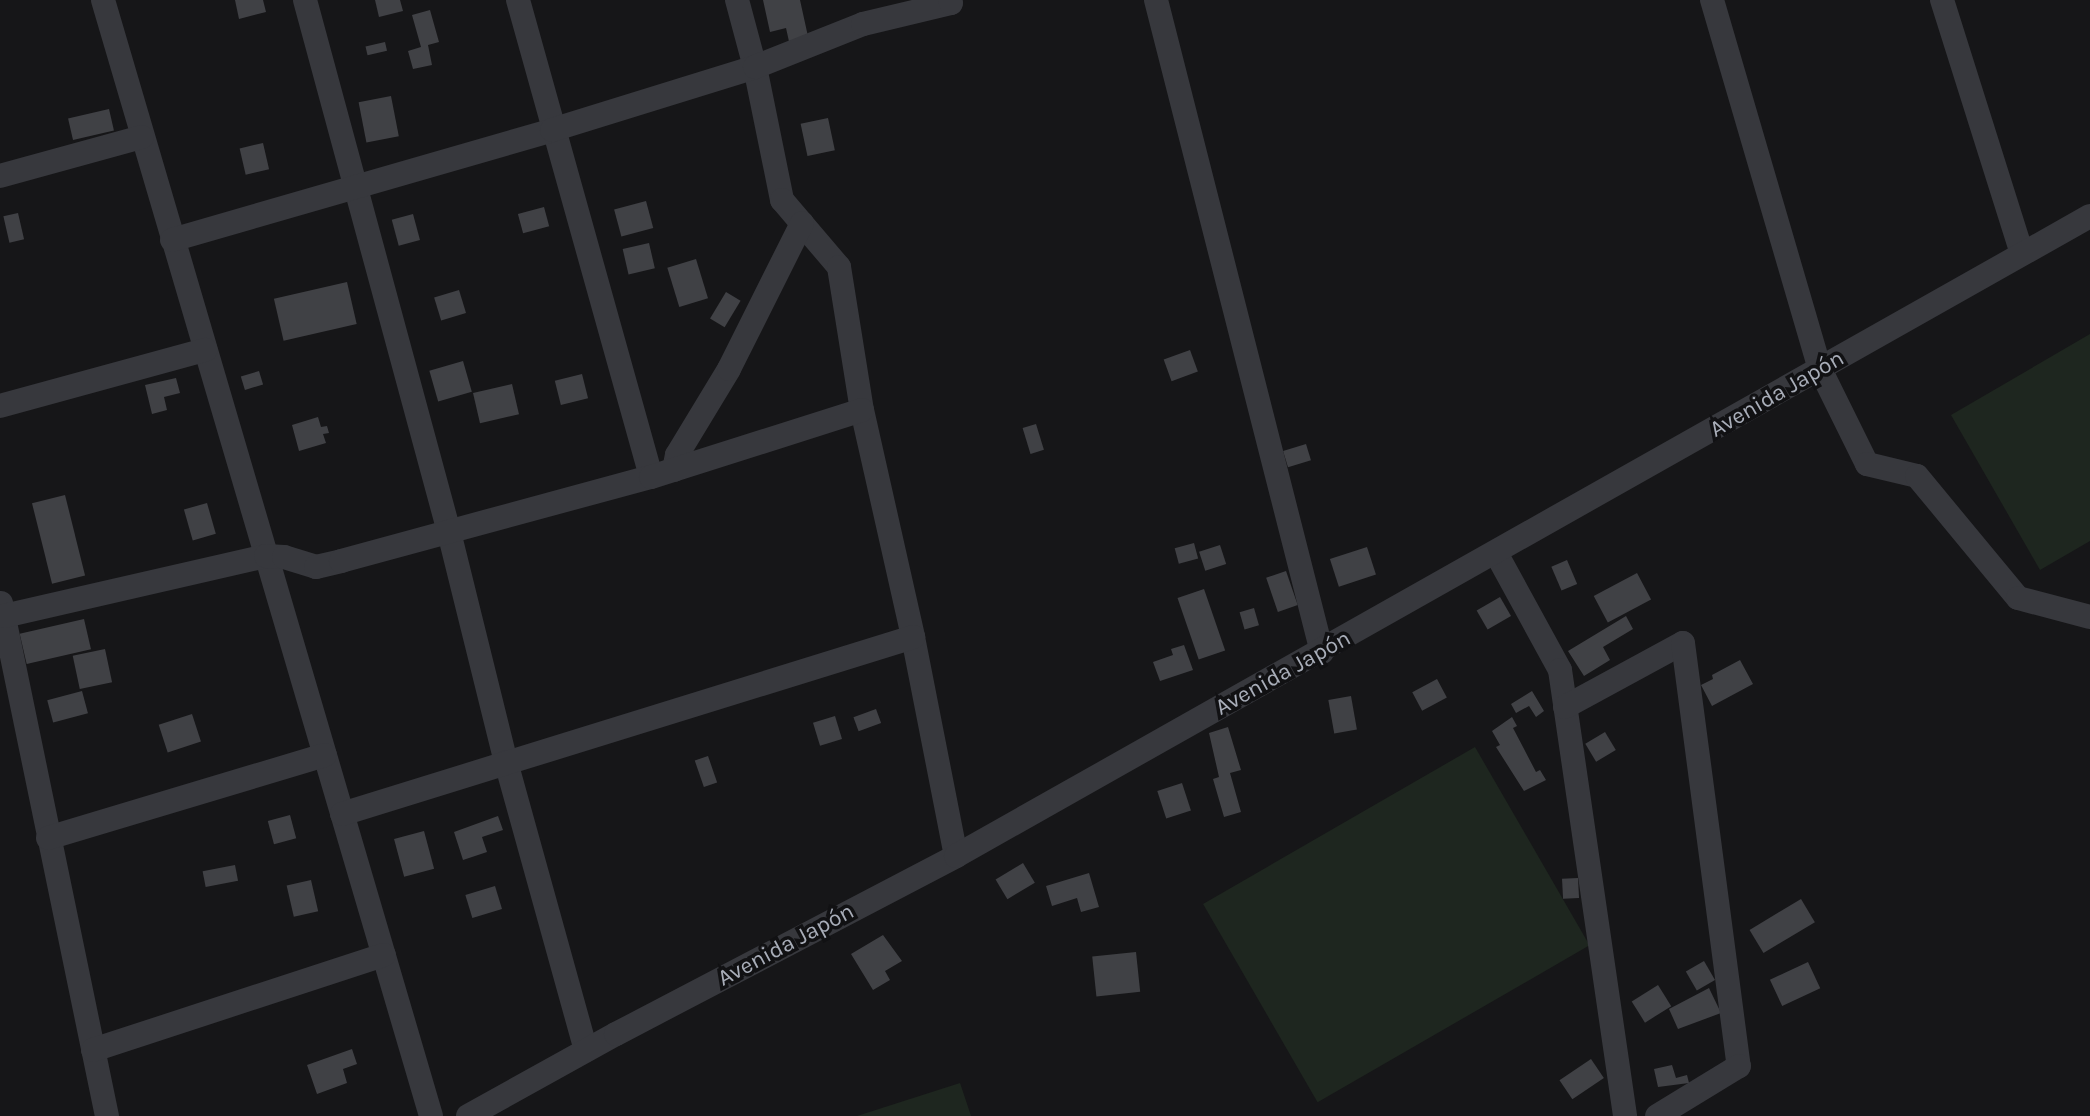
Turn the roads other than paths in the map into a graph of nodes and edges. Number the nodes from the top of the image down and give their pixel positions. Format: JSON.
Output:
{"nodes":[{"id":1,"x":103,"y":0,"type":"edge"},
{"id":2,"x":305,"y":0,"type":"edge"},
{"id":3,"x":518,"y":0,"type":"edge"},
{"id":4,"x":737,"y":0,"type":"edge"},
{"id":5,"x":950,"y":0,"type":"edge"},
{"id":6,"x":1156,"y":0,"type":"edge"},
{"id":7,"x":1712,"y":0,"type":"edge"},
{"id":8,"x":1942,"y":0,"type":"edge"},
{"id":9,"x":755,"y":67,"type":"junction"},
{"id":10,"x":552,"y":130,"type":"junction"},
{"id":11,"x":142,"y":137,"type":"junction"},
{"id":12,"x":0,"y":177,"type":"edge"},
{"id":13,"x":355,"y":185,"type":"junction"},
{"id":14,"x":2090,"y":216,"type":"edge"},
{"id":15,"x":802,"y":223,"type":"junction"},
{"id":16,"x":172,"y":240,"type":"junction"},
{"id":17,"x":2022,"y":254,"type":"junction"},
{"id":18,"x":205,"y":350,"type":"junction"},
{"id":19,"x":1820,"y":369,"type":"junction"},
{"id":20,"x":0,"y":406,"type":"edge"},
{"id":21,"x":862,"y":410,"type":"junction"},
{"id":22,"x":662,"y":473,"type":"junction"},
{"id":23,"x":449,"y":532,"type":"junction"},
{"id":24,"x":1496,"y":553,"type":"junction"},
{"id":25,"x":267,"y":556,"type":"junction"},
{"id":26,"x":2,"y":608,"type":"edge"},
{"id":27,"x":2090,"y":618,"type":"edge"},
{"id":28,"x":913,"y":637,"type":"junction"},
{"id":29,"x":1322,"y":652,"type":"junction"},
{"id":30,"x":1565,"y":707,"type":"junction"},
{"id":31,"x":325,"y":755,"type":"junction"},
{"id":32,"x":506,"y":762,"type":"junction"},
{"id":33,"x":342,"y":814,"type":"junction"},
{"id":34,"x":48,"y":838,"type":"junction"},
{"id":35,"x":956,"y":856,"type":"junction"},
{"id":36,"x":384,"y":955,"type":"junction"},
{"id":37,"x":93,"y":1050,"type":"junction"},
{"id":38,"x":586,"y":1050,"type":"junction"},
{"id":39,"x":107,"y":1116,"type":"edge"},
{"id":40,"x":431,"y":1116,"type":"edge"},
{"id":41,"x":468,"y":1116,"type":"edge"},
{"id":42,"x":1625,"y":1116,"type":"edge"},
{"id":43,"x":1657,"y":1116,"type":"edge"}],
"edges":[{"from":1,"to":11,"type":"street"},
{"from":2,"to":13,"type":"street"},
{"from":3,"to":10,"type":"street"},
{"from":4,"to":9,"type":"street"},
{"from":5,"to":9,"type":"street"},
{"from":6,"to":29,"type":"street"},
{"from":7,"to":19,"type":"street"},
{"from":8,"to":17,"type":"street"},
{"from":9,"to":10,"type":"street"},
{"from":9,"to":15,"type":"street"},
{"from":10,"to":13,"type":"street"},
{"from":10,"to":22,"type":"street"},
{"from":11,"to":12,"type":"street"},
{"from":11,"to":16,"type":"street"},
{"from":13,"to":16,"type":"street"},
{"from":13,"to":23,"type":"street"},
{"from":14,"to":17,"type":"street","name":"Avenida Japón"},
{"from":15,"to":21,"type":"street"},
{"from":15,"to":22,"type":"street"},
{"from":16,"to":18,"type":"street"},
{"from":17,"to":19,"type":"street","name":"Avenida Japón"},
{"from":18,"to":20,"type":"street"},
{"from":18,"to":25,"type":"street"},
{"from":19,"to":24,"type":"street","name":"Avenida Japón"},
{"from":19,"to":27,"type":"street"},
{"from":21,"to":22,"type":"street"},
{"from":21,"to":28,"type":"street"},
{"from":22,"to":23,"type":"street"},
{"from":23,"to":25,"type":"street"},
{"from":23,"to":32,"type":"street"},
{"from":24,"to":29,"type":"street","name":"Avenida Japón"},
{"from":24,"to":30,"type":"street"},
{"from":25,"to":26,"type":"street"},
{"from":25,"to":31,"type":"street"},
{"from":26,"to":34,"type":"street"},
{"from":28,"to":32,"type":"street"},
{"from":28,"to":35,"type":"street"},
{"from":29,"to":35,"type":"street","name":"Avenida Japón"},
{"from":30,"to":42,"type":"street"},
{"from":30,"to":43,"type":"street"},
{"from":31,"to":33,"type":"street"},
{"from":31,"to":34,"type":"street"},
{"from":32,"to":33,"type":"street"},
{"from":32,"to":38,"type":"street"},
{"from":33,"to":36,"type":"street"},
{"from":34,"to":37,"type":"street"},
{"from":35,"to":38,"type":"street","name":"Avenida Japón"},
{"from":36,"to":37,"type":"street"},
{"from":36,"to":40,"type":"street"},
{"from":37,"to":39,"type":"street"},
{"from":38,"to":41,"type":"street","name":"Avenida Japón"}]}
